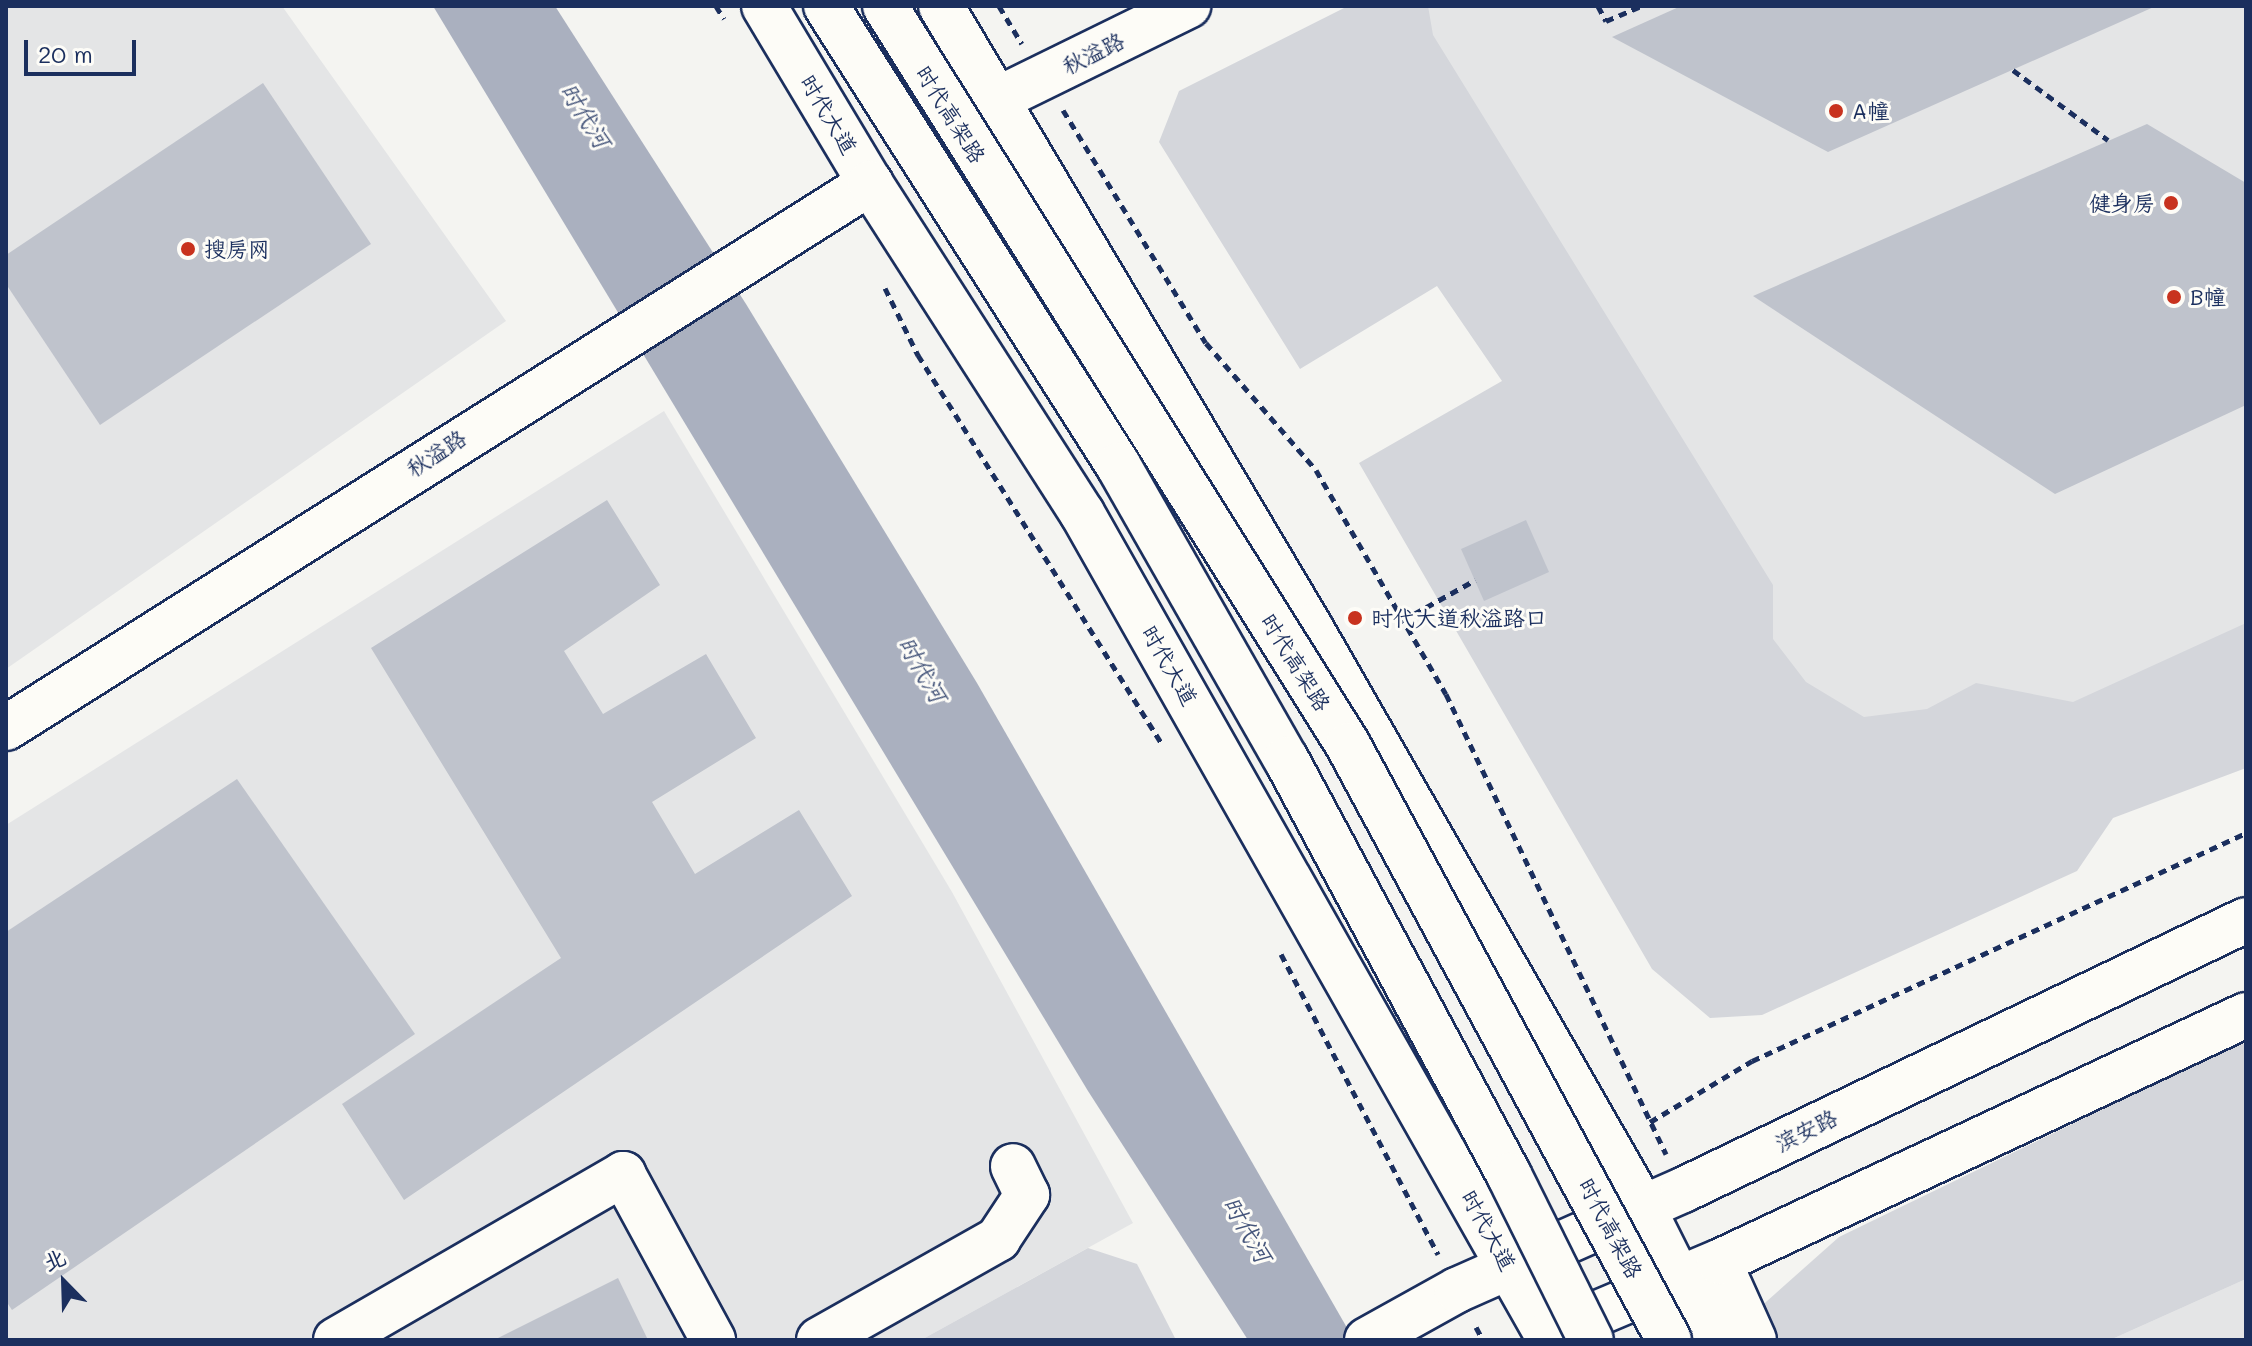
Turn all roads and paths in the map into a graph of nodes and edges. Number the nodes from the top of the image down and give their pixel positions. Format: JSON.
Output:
{"nodes":[{"id":1,"x":716,"y":6,"type":"edge"},
{"id":2,"x":826,"y":6,"type":"edge"},
{"id":3,"x":885,"y":6,"type":"edge"},
{"id":4,"x":941,"y":6,"type":"edge"},
{"id":5,"x":999,"y":6,"type":"edge"},
{"id":6,"x":1188,"y":6,"type":"edge"},
{"id":7,"x":1598,"y":6,"type":"edge"},
{"id":8,"x":1642,"y":6,"type":"edge"},
{"id":9,"x":749,"y":19,"type":"edge"},
{"id":10,"x":2013,"y":70,"type":"dead end"},
{"id":11,"x":1043,"y":77,"type":"junction"},
{"id":12,"x":998,"y":99,"type":"junction"},
{"id":13,"x":2108,"y":140,"type":"dead end"},
{"id":14,"x":870,"y":183,"type":"junction"},
{"id":15,"x":884,"y":285,"type":"dead end"},
{"id":16,"x":1475,"y":580,"type":"dead end"},
{"id":17,"x":1414,"y":614,"type":"dead end"},
{"id":18,"x":6,"y":728,"type":"edge"},
{"id":19,"x":1168,"y":754,"type":"dead end"},
{"id":20,"x":2246,"y":833,"type":"edge"},
{"id":21,"x":2246,"y":920,"type":"edge"},
{"id":22,"x":1276,"y":944,"type":"dead end"},
{"id":23,"x":2246,"y":1015,"type":"edge"},
{"id":24,"x":1651,"y":1121,"type":"junction"},
{"id":25,"x":1612,"y":1155,"type":"junction"},
{"id":26,"x":1013,"y":1166,"type":"dead end"},
{"id":27,"x":1683,"y":1190,"type":"junction"},
{"id":28,"x":1643,"y":1208,"type":"junction"},
{"id":29,"x":1719,"y":1262,"type":"junction"},
{"id":30,"x":1510,"y":1267,"type":"junction"},
{"id":31,"x":1680,"y":1279,"type":"junction"},
{"id":32,"x":1457,"y":1290,"type":"junction"},
{"id":33,"x":1544,"y":1338,"type":"edge"},
{"id":34,"x":336,"y":1340,"type":"edge"},
{"id":35,"x":713,"y":1340,"type":"edge"},
{"id":36,"x":819,"y":1340,"type":"edge"},
{"id":37,"x":1367,"y":1340,"type":"edge"},
{"id":38,"x":1483,"y":1340,"type":"edge"},
{"id":39,"x":1591,"y":1340,"type":"edge"},
{"id":40,"x":1669,"y":1340,"type":"edge"},
{"id":41,"x":1709,"y":1340,"type":"edge"},
{"id":42,"x":1754,"y":1340,"type":"edge"}],
"edges":[{"from":1,"to":9,"type":"path"},
{"from":2,"to":39,"type":"main road","bridge":true},
{"from":3,"to":40,"type":"main road","name":"时代高架路","bridge":true},
{"from":4,"to":12,"type":"main road"},
{"from":5,"to":11,"type":"path"},
{"from":6,"to":11,"type":"main road","name":"秋溢路"},
{"from":7,"to":8,"type":"path"},
{"from":9,"to":14,"type":"main road","name":"时代大道"},
{"from":10,"to":13,"type":"path"},
{"from":11,"to":12,"type":"main road","name":"秋溢路"},
{"from":11,"to":24,"type":"path"},
{"from":12,"to":25,"type":"main road"},
{"from":14,"to":18,"type":"main road","name":"秋溢路"},
{"from":14,"to":30,"type":"main road","name":"时代大道"},
{"from":15,"to":19,"type":"path"},
{"from":16,"to":17,"type":"path"},
{"from":20,"to":24,"type":"path"},
{"from":21,"to":27,"type":"main road","name":"滨安路"},
{"from":22,"to":32,"type":"path"},
{"from":23,"to":29,"type":"main road"},
{"from":24,"to":25,"type":"path"},
{"from":24,"to":27,"type":"path"},
{"from":25,"to":28,"type":"main road"},
{"from":26,"to":36,"type":"main road"},
{"from":27,"to":28,"type":"main road","name":"滨安路"},
{"from":28,"to":30,"type":"main road","name":"滨安路"},
{"from":28,"to":31,"type":"main road"},
{"from":29,"to":31,"type":"main road"},
{"from":29,"to":42,"type":"main road"},
{"from":30,"to":32,"type":"main road","name":"滨安路"},
{"from":30,"to":33,"type":"main road","name":"时代大道"},
{"from":31,"to":33,"type":"main road"},
{"from":31,"to":41,"type":"main road"},
{"from":32,"to":37,"type":"main road","name":"滨安路"},
{"from":32,"to":38,"type":"path"},
{"from":34,"to":35,"type":"main road"}]}
